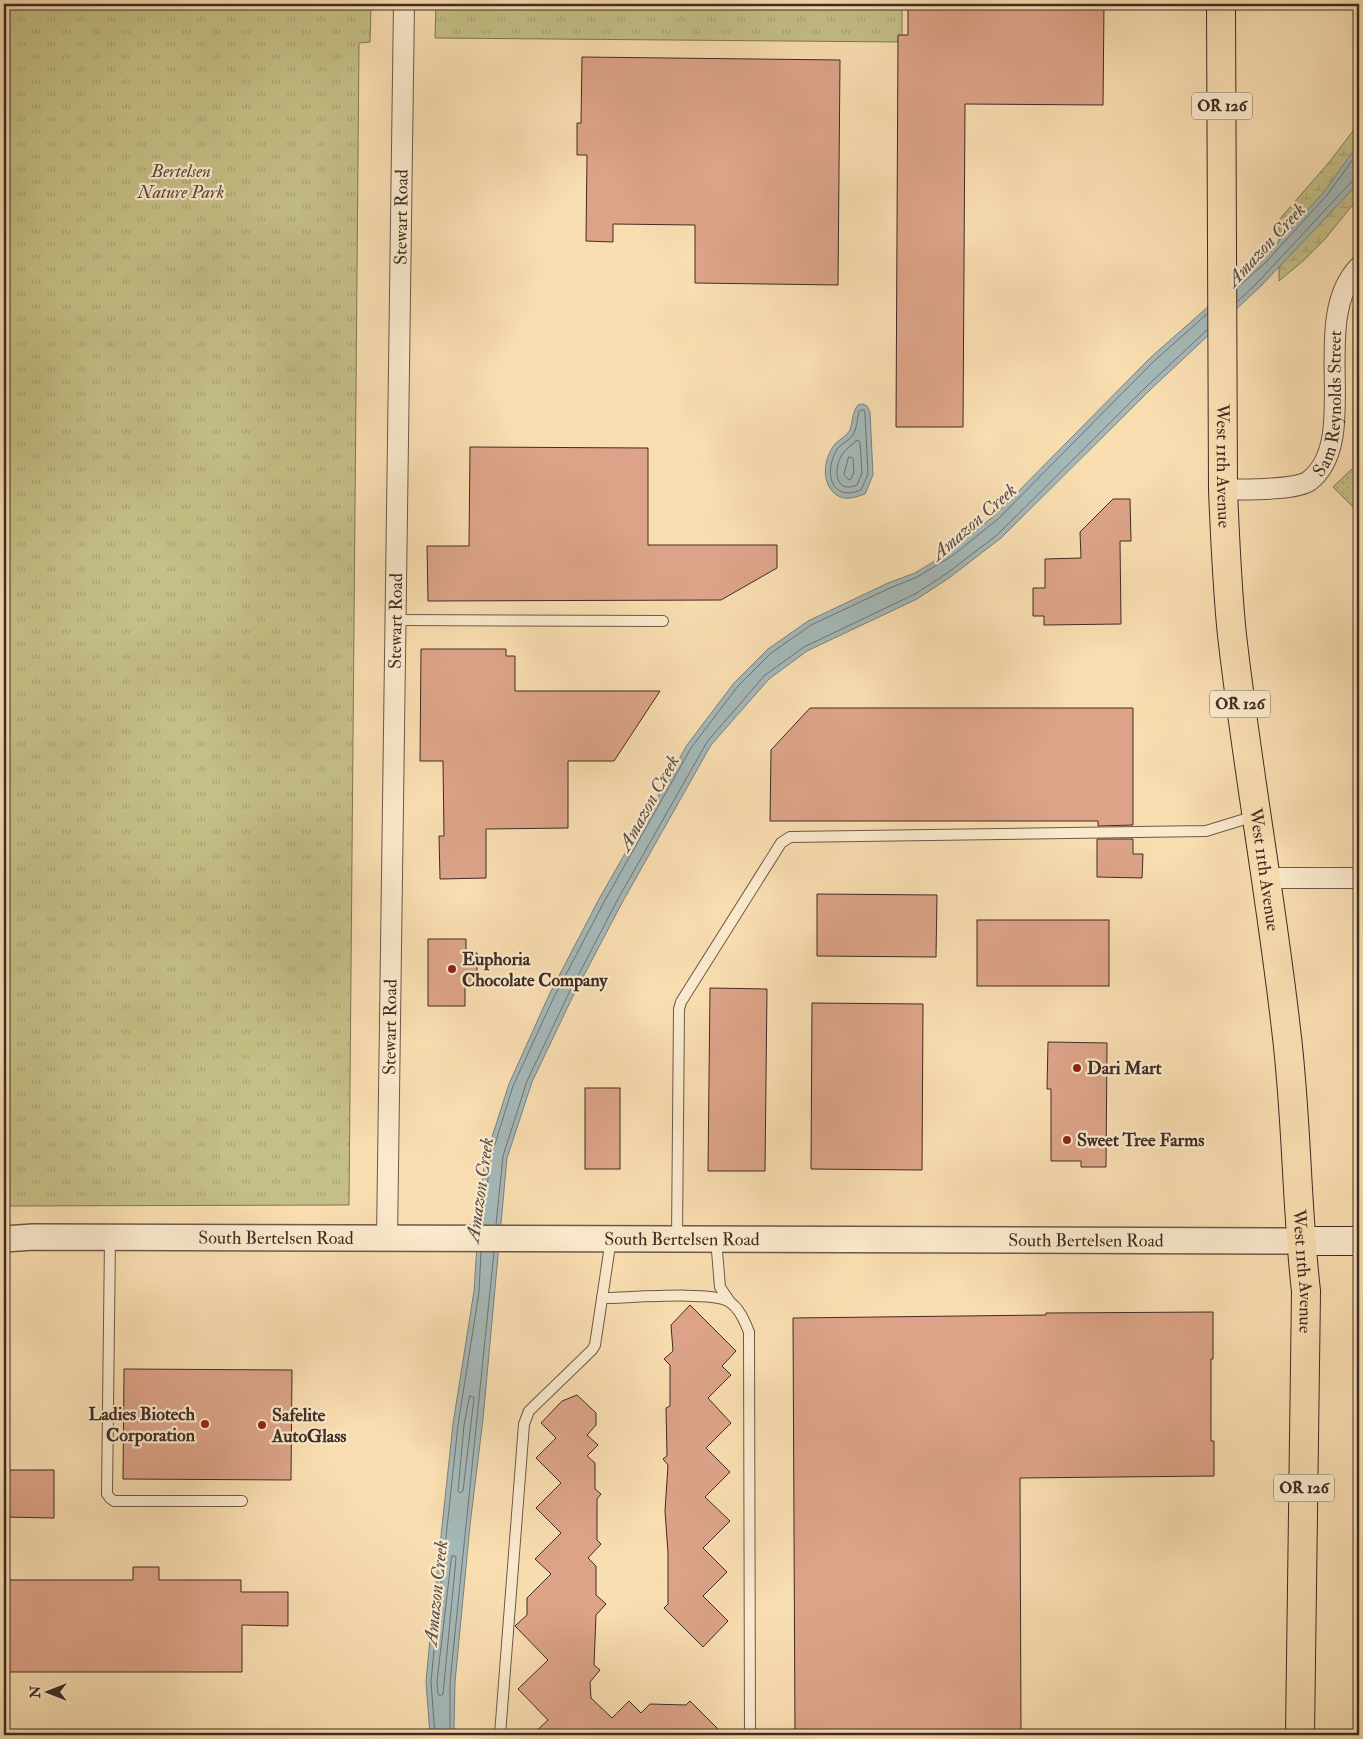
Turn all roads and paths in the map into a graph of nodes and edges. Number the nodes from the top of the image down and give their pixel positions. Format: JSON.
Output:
{"nodes":[{"id":1,"x":404,"y":4,"type":"edge"},
{"id":2,"x":1221,"y":4,"type":"edge"},
{"id":3,"x":1359,"y":267,"type":"edge"},
{"id":4,"x":1223,"y":490,"type":"junction"},
{"id":5,"x":396,"y":620,"type":"junction"},
{"id":6,"x":663,"y":621,"type":"dead end"},
{"id":7,"x":1256,"y":815,"type":"junction"},
{"id":8,"x":1265,"y":878,"type":"junction"},
{"id":9,"x":1359,"y":878,"type":"edge"},
{"id":10,"x":110,"y":1238,"type":"junction"},
{"id":11,"x":387,"y":1239,"type":"junction"},
{"id":12,"x":611,"y":1239,"type":"junction"},
{"id":13,"x":677,"y":1239,"type":"junction"},
{"id":14,"x":4,"y":1240,"type":"edge"},
{"id":15,"x":716,"y":1240,"type":"junction"},
{"id":16,"x":1301,"y":1241,"type":"junction"},
{"id":17,"x":1359,"y":1241,"type":"edge"},
{"id":18,"x":720,"y":1287,"type":"junction"},
{"id":19,"x":710,"y":1297,"type":"junction"},
{"id":20,"x":602,"y":1298,"type":"junction"},
{"id":21,"x":730,"y":1302,"type":"junction"},
{"id":22,"x":242,"y":1501,"type":"dead end"},
{"id":23,"x":500,"y":1735,"type":"edge"},
{"id":24,"x":750,"y":1735,"type":"edge"},
{"id":25,"x":1300,"y":1735,"type":"edge"}],
"edges":[{"from":1,"to":5,"type":"street","name":"Stewart Road"},
{"from":2,"to":4,"type":"main road","name":"West 11th Avenue","number":"OR 126"},
{"from":3,"to":4,"type":"street","name":"Sam Reynolds Street"},
{"from":4,"to":7,"type":"main road","name":"West 11th Avenue","number":"OR 126"},
{"from":5,"to":6,"type":"lane"},
{"from":5,"to":11,"type":"street","name":"Stewart Road"},
{"from":7,"to":8,"type":"main road","name":"West 11th Avenue","number":"OR 126"},
{"from":7,"to":13,"type":"lane"},
{"from":8,"to":9,"type":"street"},
{"from":8,"to":16,"type":"main road","name":"West 11th Avenue","number":"OR 126"},
{"from":10,"to":11,"type":"street","name":"South Bertelsen Road"},
{"from":10,"to":14,"type":"street","name":"South Bertelsen Road"},
{"from":10,"to":22,"type":"lane"},
{"from":11,"to":12,"type":"street","name":"South Bertelsen Road"},
{"from":12,"to":13,"type":"street","name":"South Bertelsen Road"},
{"from":12,"to":20,"type":"lane"},
{"from":13,"to":15,"type":"street","name":"South Bertelsen Road"},
{"from":15,"to":16,"type":"street","name":"South Bertelsen Road"},
{"from":15,"to":18,"type":"lane"},
{"from":16,"to":17,"type":"main road","name":"South Bertelsen Road"},
{"from":16,"to":25,"type":"main road","name":"West 11th Avenue","number":"OR 126"},
{"from":18,"to":19,"type":"lane"},
{"from":18,"to":21,"type":"lane"},
{"from":19,"to":20,"type":"lane"},
{"from":19,"to":21,"type":"lane"},
{"from":20,"to":23,"type":"lane"},
{"from":21,"to":24,"type":"lane"}]}
